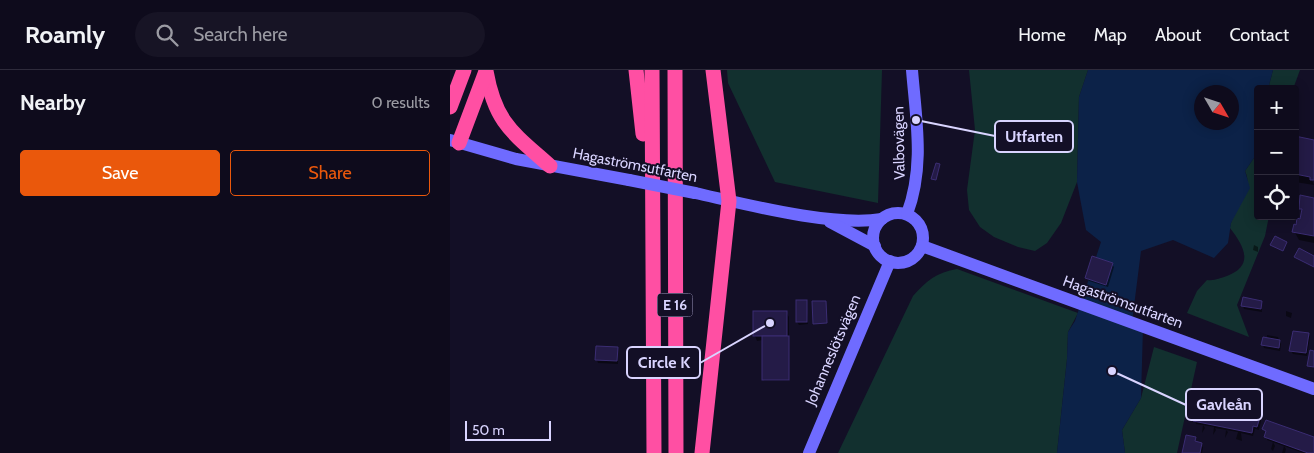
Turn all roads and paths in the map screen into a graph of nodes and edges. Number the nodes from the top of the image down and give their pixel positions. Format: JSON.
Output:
{"nodes":[{"id":1,"x":464,"y":70,"type":"edge"},
{"id":2,"x":636,"y":70,"type":"edge"},
{"id":3,"x":652,"y":70,"type":"edge"},
{"id":4,"x":675,"y":70,"type":"edge"},
{"id":5,"x":713,"y":70,"type":"edge"},
{"id":6,"x":912,"y":70,"type":"edge"},
{"id":7,"x":486,"y":71,"type":"edge"},
{"id":8,"x":450,"y":107,"type":"edge"},
{"id":9,"x":454,"y":141,"type":"edge"},
{"id":10,"x":550,"y":166,"type":"junction"},
{"id":11,"x":729,"y":201,"type":"junction"},
{"id":12,"x":907,"y":214,"type":"junction"},
{"id":13,"x":816,"y":216,"type":"junction"},
{"id":14,"x":882,"y":219,"type":"junction"},
{"id":15,"x":651,"y":222,"type":"junction"},
{"id":16,"x":875,"y":246,"type":"junction"},
{"id":17,"x":922,"y":246,"type":"junction"},
{"id":18,"x":890,"y":261,"type":"junction"},
{"id":19,"x":1314,"y":389,"type":"edge"},
{"id":20,"x":654,"y":453,"type":"edge"},
{"id":21,"x":676,"y":453,"type":"edge"},
{"id":22,"x":702,"y":453,"type":"edge"},
{"id":23,"x":809,"y":453,"type":"edge"}],
"edges":[{"from":1,"to":8,"type":"highway"},
{"from":2,"to":15,"type":"highway"},
{"from":3,"to":15,"type":"highway","number":"E 16"},
{"from":4,"to":21,"type":"highway","number":"E 16"},
{"from":5,"to":11,"type":"highway"},
{"from":6,"to":12,"type":"main road","name":"Valbovägen"},
{"from":7,"to":9,"type":"highway"},
{"from":7,"to":10,"type":"highway"},
{"from":9,"to":10,"type":"main road","name":"Hagaströmsutfarten"},
{"from":10,"to":11,"type":"main road","name":"Hagaströmsutfarten","bridge":true},
{"from":11,"to":13,"type":"main road","name":"Hagaströmsutfarten"},
{"from":11,"to":22,"type":"highway"},
{"from":12,"to":14,"type":"main road","name":"Hagaströmsutfarten"},
{"from":12,"to":17,"type":"main road"},
{"from":13,"to":14,"type":"main road","name":"Hagaströmsutfarten"},
{"from":13,"to":16,"type":"main road","name":"Hagaströmsutfarten"},
{"from":14,"to":16,"type":"main road"},
{"from":15,"to":20,"type":"highway","number":"E 16"},
{"from":16,"to":18,"type":"main road","name":"Hagaströmsutfarten"},
{"from":17,"to":18,"type":"main road"},
{"from":17,"to":19,"type":"main road","name":"Hagaströmsutfarten"},
{"from":18,"to":23,"type":"main road","name":"Johanneslötsvägen"}]}
